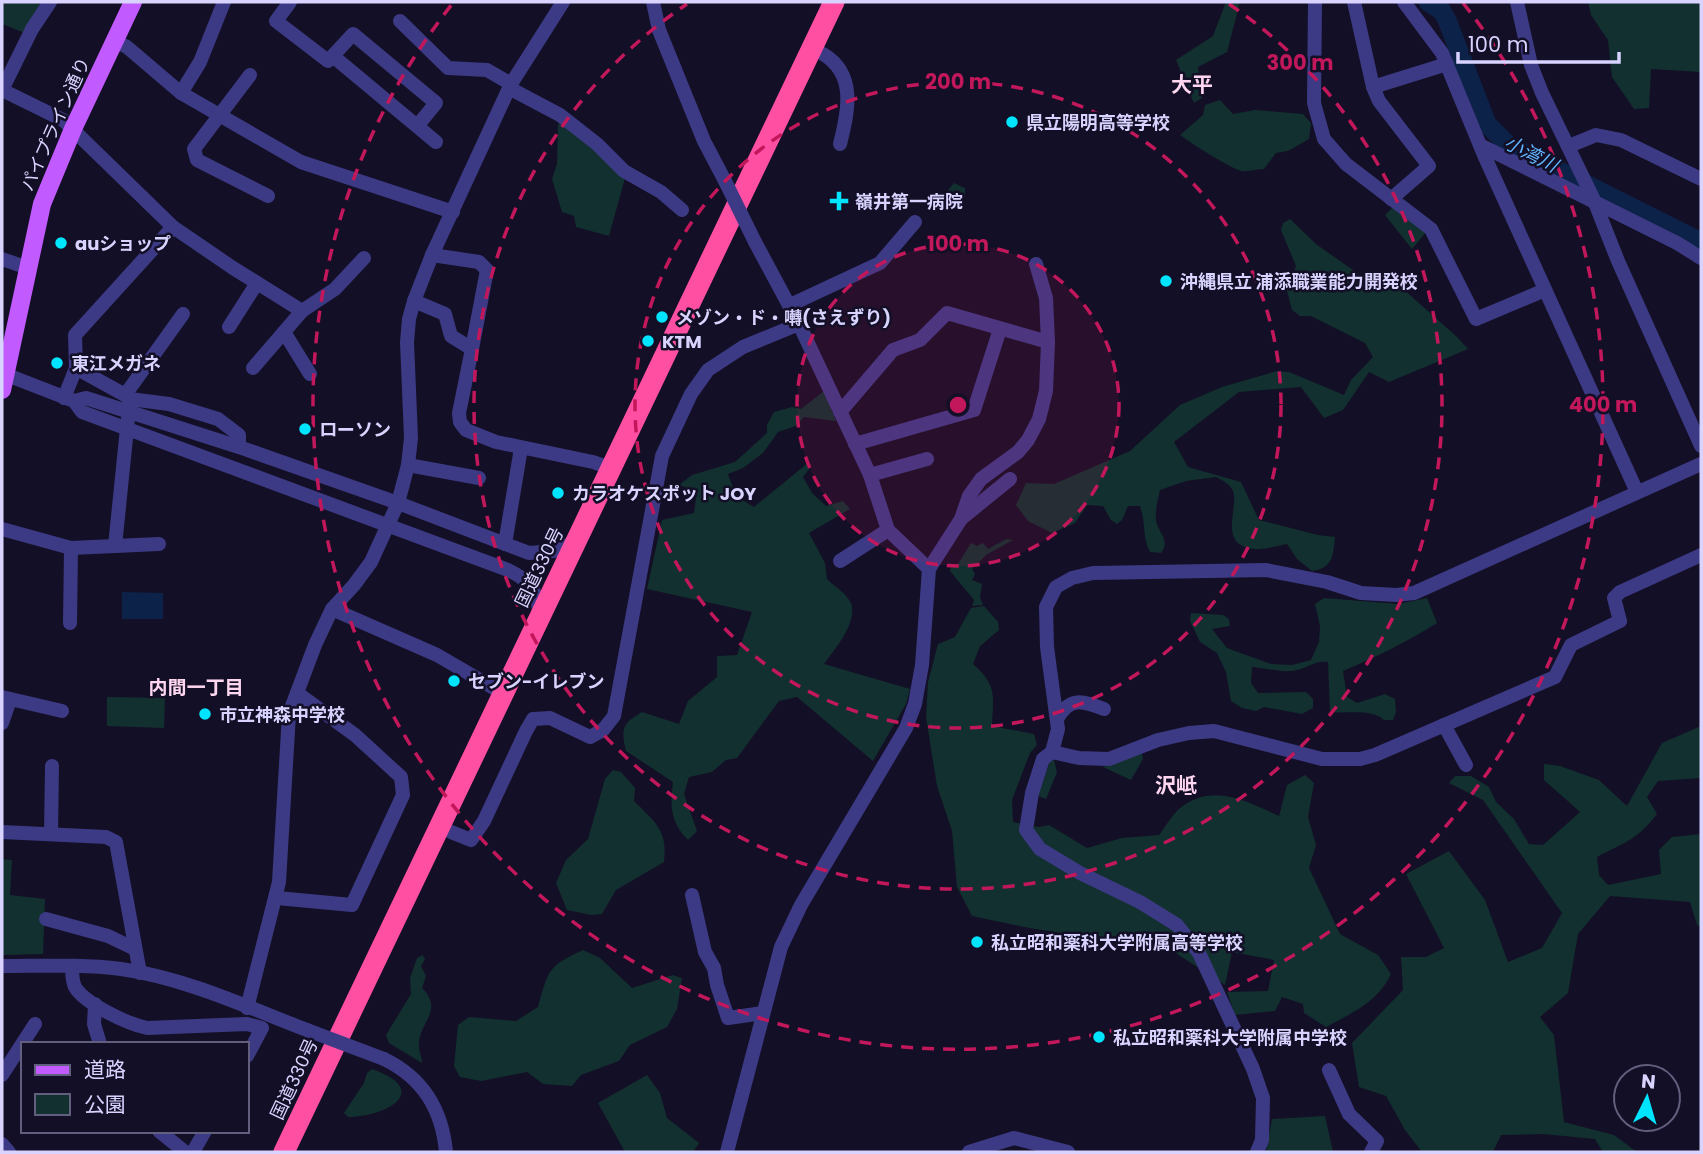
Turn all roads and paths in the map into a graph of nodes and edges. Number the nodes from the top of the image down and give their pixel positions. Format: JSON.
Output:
{"nodes":[{"id":1,"x":50,"y":2,"type":"edge"},
{"id":2,"x":134,"y":2,"type":"edge"},
{"id":3,"x":224,"y":2,"type":"edge"},
{"id":4,"x":290,"y":2,"type":"edge"},
{"id":5,"x":563,"y":2,"type":"edge"},
{"id":6,"x":653,"y":2,"type":"edge"},
{"id":7,"x":834,"y":2,"type":"edge"},
{"id":8,"x":848,"y":2,"type":"edge"},
{"id":9,"x":1315,"y":2,"type":"edge"},
{"id":10,"x":1354,"y":2,"type":"edge"},
{"id":11,"x":1404,"y":2,"type":"edge"},
{"id":12,"x":1517,"y":2,"type":"edge"},
{"id":13,"x":400,"y":21,"type":"dead end"},
{"id":14,"x":115,"y":41,"type":"junction"},
{"id":15,"x":823,"y":54,"type":"junction"},
{"id":16,"x":334,"y":57,"type":"junction"},
{"id":17,"x":1447,"y":64,"type":"junction"},
{"id":18,"x":250,"y":75,"type":"dead end"},
{"id":19,"x":510,"y":86,"type":"junction"},
{"id":20,"x":1373,"y":87,"type":"junction"},
{"id":21,"x":2,"y":90,"type":"edge"},
{"id":22,"x":181,"y":93,"type":"junction"},
{"id":23,"x":218,"y":115,"type":"junction"},
{"id":24,"x":418,"y":125,"type":"junction"},
{"id":25,"x":73,"y":129,"type":"junction"},
{"id":26,"x":436,"y":142,"type":"dead end"},
{"id":27,"x":840,"y":144,"type":"dead end"},
{"id":28,"x":1480,"y":145,"type":"junction"},
{"id":29,"x":1569,"y":146,"type":"junction"},
{"id":30,"x":1701,"y":179,"type":"edge"},
{"id":31,"x":268,"y":196,"type":"dead end"},
{"id":32,"x":1391,"y":199,"type":"junction"},
{"id":33,"x":1595,"y":202,"type":"junction"},
{"id":34,"x":682,"y":210,"type":"dead end"},
{"id":35,"x":453,"y":212,"type":"junction"},
{"id":36,"x":915,"y":222,"type":"dead end"},
{"id":37,"x":173,"y":227,"type":"junction"},
{"id":38,"x":432,"y":254,"type":"junction"},
{"id":39,"x":364,"y":258,"type":"dead end"},
{"id":40,"x":1701,"y":258,"type":"edge"},
{"id":41,"x":2,"y":259,"type":"edge"},
{"id":42,"x":1036,"y":264,"type":"dead end"},
{"id":43,"x":27,"y":268,"type":"junction"},
{"id":44,"x":257,"y":283,"type":"junction"},
{"id":45,"x":1545,"y":290,"type":"junction"},
{"id":46,"x":414,"y":301,"type":"junction"},
{"id":47,"x":789,"y":305,"type":"junction"},
{"id":48,"x":302,"y":311,"type":"junction"},
{"id":49,"x":183,"y":314,"type":"dead end"},
{"id":50,"x":799,"y":324,"type":"junction"},
{"id":51,"x":229,"y":327,"type":"dead end"},
{"id":52,"x":1000,"y":329,"type":"junction"},
{"id":53,"x":284,"y":332,"type":"junction"},
{"id":54,"x":1048,"y":342,"type":"junction"},
{"id":55,"x":472,"y":349,"type":"junction"},
{"id":56,"x":76,"y":368,"type":"junction"},
{"id":57,"x":253,"y":368,"type":"dead end"},
{"id":58,"x":310,"y":374,"type":"dead end"},
{"id":59,"x":3,"y":379,"type":"edge"},
{"id":60,"x":69,"y":399,"type":"junction"},
{"id":61,"x":128,"y":402,"type":"junction"},
{"id":62,"x":840,"y":412,"type":"junction"},
{"id":63,"x":128,"y":429,"type":"junction"},
{"id":64,"x":855,"y":444,"type":"junction"},
{"id":65,"x":1701,"y":446,"type":"edge"},
{"id":66,"x":239,"y":447,"type":"junction"},
{"id":67,"x":521,"y":448,"type":"junction"},
{"id":68,"x":927,"y":459,"type":"dead end"},
{"id":69,"x":1701,"y":464,"type":"edge"},
{"id":70,"x":408,"y":465,"type":"junction"},
{"id":71,"x":610,"y":468,"type":"junction"},
{"id":72,"x":870,"y":475,"type":"junction"},
{"id":73,"x":479,"y":478,"type":"dead end"},
{"id":74,"x":1010,"y":479,"type":"dead end"},
{"id":75,"x":1637,"y":492,"type":"junction"},
{"id":76,"x":398,"y":503,"type":"junction"},
{"id":77,"x":437,"y":518,"type":"junction"},
{"id":78,"x":961,"y":519,"type":"junction"},
{"id":79,"x":387,"y":526,"type":"junction"},
{"id":80,"x":2,"y":529,"type":"edge"},
{"id":81,"x":888,"y":530,"type":"junction"},
{"id":82,"x":578,"y":540,"type":"junction"},
{"id":83,"x":428,"y":541,"type":"junction"},
{"id":84,"x":159,"y":544,"type":"dead end"},
{"id":85,"x":505,"y":544,"type":"junction"},
{"id":86,"x":115,"y":546,"type":"junction"},
{"id":87,"x":71,"y":548,"type":"junction"},
{"id":88,"x":1701,"y":555,"type":"edge"},
{"id":89,"x":840,"y":561,"type":"dead end"},
{"id":90,"x":929,"y":569,"type":"junction"},
{"id":91,"x":332,"y":609,"type":"junction"},
{"id":92,"x":540,"y":616,"type":"junction"},
{"id":93,"x":70,"y":623,"type":"dead end"},
{"id":94,"x":297,"y":693,"type":"junction"},
{"id":95,"x":504,"y":694,"type":"junction"},
{"id":96,"x":6,"y":698,"type":"edge"},
{"id":97,"x":1104,"y":709,"type":"dead end"},
{"id":98,"x":62,"y":711,"type":"dead end"},
{"id":99,"x":1057,"y":719,"type":"junction"},
{"id":100,"x":2,"y":723,"type":"edge"},
{"id":101,"x":1444,"y":725,"type":"junction"},
{"id":102,"x":1052,"y":752,"type":"junction"},
{"id":103,"x":1466,"y":765,"type":"dead end"},
{"id":104,"x":52,"y":766,"type":"dead end"},
{"id":105,"x":2,"y":832,"type":"edge"},
{"id":106,"x":451,"y":832,"type":"junction"},
{"id":107,"x":51,"y":834,"type":"junction"},
{"id":108,"x":692,"y":895,"type":"dead end"},
{"id":109,"x":277,"y":898,"type":"junction"},
{"id":110,"x":46,"y":919,"type":"dead end"},
{"id":111,"x":135,"y":949,"type":"junction"},
{"id":112,"x":2,"y":966,"type":"edge"},
{"id":113,"x":72,"y":966,"type":"junction"},
{"id":114,"x":140,"y":973,"type":"junction"},
{"id":115,"x":95,"y":1004,"type":"junction"},
{"id":116,"x":247,"y":1008,"type":"junction"},
{"id":117,"x":762,"y":1013,"type":"junction"},
{"id":118,"x":35,"y":1024,"type":"dead end"},
{"id":119,"x":23,"y":1042,"type":"edge"},
{"id":120,"x":99,"y":1042,"type":"edge"},
{"id":121,"x":21,"y":1046,"type":"edge"},
{"id":122,"x":248,"y":1054,"type":"edge"},
{"id":123,"x":1329,"y":1070,"type":"dead end"},
{"id":124,"x":2,"y":1075,"type":"edge"},
{"id":125,"x":162,"y":1133,"type":"edge"},
{"id":126,"x":204,"y":1133,"type":"edge"},
{"id":127,"x":2,"y":1144,"type":"edge"},
{"id":128,"x":9,"y":1152,"type":"edge"},
{"id":129,"x":186,"y":1152,"type":"edge"},
{"id":130,"x":193,"y":1152,"type":"edge"},
{"id":131,"x":284,"y":1152,"type":"edge"},
{"id":132,"x":299,"y":1152,"type":"edge"},
{"id":133,"x":446,"y":1152,"type":"edge"},
{"id":134,"x":727,"y":1152,"type":"edge"},
{"id":135,"x":969,"y":1152,"type":"edge"},
{"id":136,"x":1068,"y":1152,"type":"edge"},
{"id":137,"x":1257,"y":1152,"type":"edge"},
{"id":138,"x":1371,"y":1152,"type":"edge"}],
"edges":[{"from":1,"to":21,"type":"street"},
{"from":2,"to":14,"type":"main road","name":"パイプライン通り"},
{"from":3,"to":22,"type":"street"},
{"from":4,"to":16,"type":"street"},
{"from":5,"to":19,"type":"street"},
{"from":6,"to":47,"type":"street","bridge":true},
{"from":7,"to":71,"type":"highway","name":"国道330号"},
{"from":8,"to":15,"type":"highway","name":"国道330号"},
{"from":9,"to":32,"type":"street"},
{"from":10,"to":20,"type":"street"},
{"from":11,"to":17,"type":"street"},
{"from":12,"to":29,"type":"street"},
{"from":13,"to":19,"type":"street"},
{"from":14,"to":22,"type":"street"},
{"from":14,"to":25,"type":"main road","name":"パイプライン通り"},
{"from":15,"to":27,"type":"street"},
{"from":15,"to":106,"type":"highway","name":"国道330号"},
{"from":16,"to":24,"type":"street"},
{"from":16,"to":24,"type":"street"},
{"from":17,"to":20,"type":"street"},
{"from":17,"to":28,"type":"street"},
{"from":18,"to":23,"type":"street"},
{"from":19,"to":34,"type":"street"},
{"from":19,"to":35,"type":"street"},
{"from":20,"to":32,"type":"street"},
{"from":21,"to":25,"type":"street"},
{"from":22,"to":23,"type":"street"},
{"from":23,"to":31,"type":"street"},
{"from":23,"to":35,"type":"street"},
{"from":24,"to":26,"type":"street"},
{"from":25,"to":37,"type":"street"},
{"from":25,"to":43,"type":"main road","name":"パイプライン通り"},
{"from":28,"to":33,"type":"street"},
{"from":28,"to":45,"type":"street"},
{"from":29,"to":30,"type":"street"},
{"from":29,"to":33,"type":"street"},
{"from":32,"to":45,"type":"street"},
{"from":33,"to":40,"type":"street"},
{"from":33,"to":65,"type":"street"},
{"from":35,"to":38,"type":"street"},
{"from":36,"to":47,"type":"street"},
{"from":37,"to":44,"type":"street"},
{"from":37,"to":56,"type":"street"},
{"from":38,"to":46,"type":"street"},
{"from":38,"to":55,"type":"street"},
{"from":39,"to":48,"type":"street"},
{"from":41,"to":43,"type":"street"},
{"from":42,"to":54,"type":"street"},
{"from":43,"to":59,"type":"main road","name":"パイプライン通り"},
{"from":44,"to":48,"type":"street"},
{"from":44,"to":51,"type":"street"},
{"from":45,"to":75,"type":"street"},
{"from":46,"to":55,"type":"street"},
{"from":46,"to":70,"type":"street"},
{"from":47,"to":50,"type":"street"},
{"from":48,"to":53,"type":"street"},
{"from":49,"to":61,"type":"street"},
{"from":50,"to":62,"type":"street"},
{"from":50,"to":106,"type":"street"},
{"from":52,"to":54,"type":"street"},
{"from":52,"to":62,"type":"street"},
{"from":52,"to":64,"type":"street"},
{"from":53,"to":57,"type":"street"},
{"from":53,"to":58,"type":"street"},
{"from":54,"to":78,"type":"street"},
{"from":55,"to":67,"type":"street"},
{"from":56,"to":60,"type":"street"},
{"from":56,"to":61,"type":"street"},
{"from":59,"to":60,"type":"street"},
{"from":60,"to":61,"type":"street"},
{"from":60,"to":63,"type":"street"},
{"from":61,"to":63,"type":"street"},
{"from":61,"to":66,"type":"street"},
{"from":61,"to":66,"type":"street"},
{"from":62,"to":64,"type":"street"},
{"from":63,"to":79,"type":"street"},
{"from":63,"to":86,"type":"street"},
{"from":64,"to":72,"type":"street"},
{"from":66,"to":76,"type":"street"},
{"from":67,"to":71,"type":"street"},
{"from":67,"to":85,"type":"street"},
{"from":68,"to":72,"type":"street"},
{"from":69,"to":75,"type":"street"},
{"from":70,"to":73,"type":"street"},
{"from":70,"to":76,"type":"street"},
{"from":71,"to":82,"type":"highway","name":"国道330号"},
{"from":72,"to":81,"type":"street"},
{"from":74,"to":78,"type":"street"},
{"from":75,"to":99,"type":"street"},
{"from":76,"to":77,"type":"street"},
{"from":76,"to":79,"type":"street"},
{"from":77,"to":83,"type":"street"},
{"from":77,"to":85,"type":"street"},
{"from":78,"to":90,"type":"street"},
{"from":79,"to":83,"type":"street"},
{"from":79,"to":91,"type":"street"},
{"from":80,"to":87,"type":"street"},
{"from":81,"to":89,"type":"street"},
{"from":81,"to":90,"type":"street"},
{"from":82,"to":85,"type":"street"},
{"from":82,"to":92,"type":"highway","name":"国道330号"},
{"from":83,"to":92,"type":"street"},
{"from":84,"to":86,"type":"street"},
{"from":86,"to":87,"type":"street"},
{"from":87,"to":93,"type":"street"},
{"from":88,"to":101,"type":"street"},
{"from":90,"to":117,"type":"street"},
{"from":91,"to":94,"type":"street"},
{"from":91,"to":95,"type":"street"},
{"from":92,"to":95,"type":"highway","name":"国道330号"},
{"from":94,"to":109,"type":"street"},
{"from":94,"to":109,"type":"street"},
{"from":95,"to":131,"type":"highway","name":"国道330号"},
{"from":96,"to":98,"type":"street"},
{"from":96,"to":100,"type":"street"},
{"from":97,"to":99,"type":"street"},
{"from":99,"to":102,"type":"street"},
{"from":101,"to":102,"type":"street"},
{"from":101,"to":103,"type":"street"},
{"from":102,"to":137,"type":"street"},
{"from":104,"to":107,"type":"street"},
{"from":105,"to":107,"type":"street"},
{"from":106,"to":132,"type":"highway","name":"国道330号"},
{"from":107,"to":111,"type":"street"},
{"from":108,"to":117,"type":"street"},
{"from":109,"to":116,"type":"street"},
{"from":110,"to":111,"type":"street"},
{"from":111,"to":114,"type":"street"},
{"from":112,"to":113,"type":"street"},
{"from":113,"to":114,"type":"street"},
{"from":113,"to":115,"type":"street"},
{"from":114,"to":116,"type":"street"},
{"from":115,"to":120,"type":"street"},
{"from":115,"to":122,"type":"street"},
{"from":116,"to":133,"type":"street","bridge":true},
{"from":117,"to":134,"type":"street"},
{"from":118,"to":119,"type":"street"},
{"from":121,"to":124,"type":"street"},
{"from":123,"to":138,"type":"street"},
{"from":125,"to":129,"type":"street"},
{"from":126,"to":130,"type":"street"},
{"from":127,"to":128,"type":"street"},
{"from":135,"to":136,"type":"street"}]}
